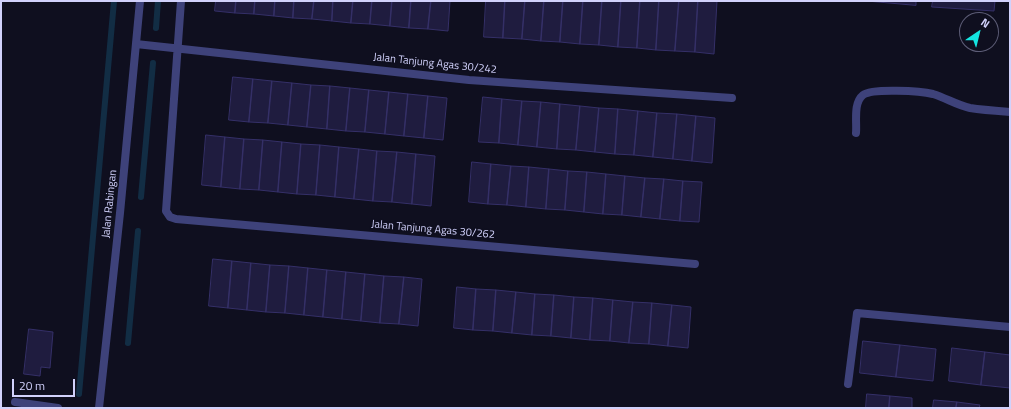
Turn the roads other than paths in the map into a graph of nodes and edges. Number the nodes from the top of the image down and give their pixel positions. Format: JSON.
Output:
{"nodes":[{"id":1,"x":140,"y":1,"type":"edge"},
{"id":2,"x":181,"y":1,"type":"edge"},
{"id":3,"x":136,"y":44,"type":"junction"},
{"id":4,"x":178,"y":48,"type":"junction"},
{"id":5,"x":732,"y":98,"type":"dead end"},
{"id":6,"x":1010,"y":112,"type":"edge"},
{"id":7,"x":856,"y":133,"type":"dead end"},
{"id":8,"x":695,"y":264,"type":"dead end"},
{"id":9,"x":1010,"y":327,"type":"edge"},
{"id":10,"x":848,"y":384,"type":"dead end"},
{"id":11,"x":15,"y":402,"type":"dead end"},
{"id":12,"x":58,"y":408,"type":"edge"},
{"id":13,"x":100,"y":408,"type":"edge"}],
"edges":[{"from":1,"to":3,"type":"street","name":"Jalan Rabingan"},
{"from":2,"to":4,"type":"street"},
{"from":3,"to":4,"type":"street","name":"Jalan Tanjung Agas 30/242"},
{"from":3,"to":13,"type":"street","name":"Jalan Rabingan"},
{"from":4,"to":5,"type":"street","name":"Jalan Tanjung Agas 30/242"},
{"from":4,"to":8,"type":"street","name":"Jalan Tanjung Agas 30/262"},
{"from":6,"to":7,"type":"street"},
{"from":9,"to":10,"type":"street"},
{"from":11,"to":12,"type":"street"}]}
